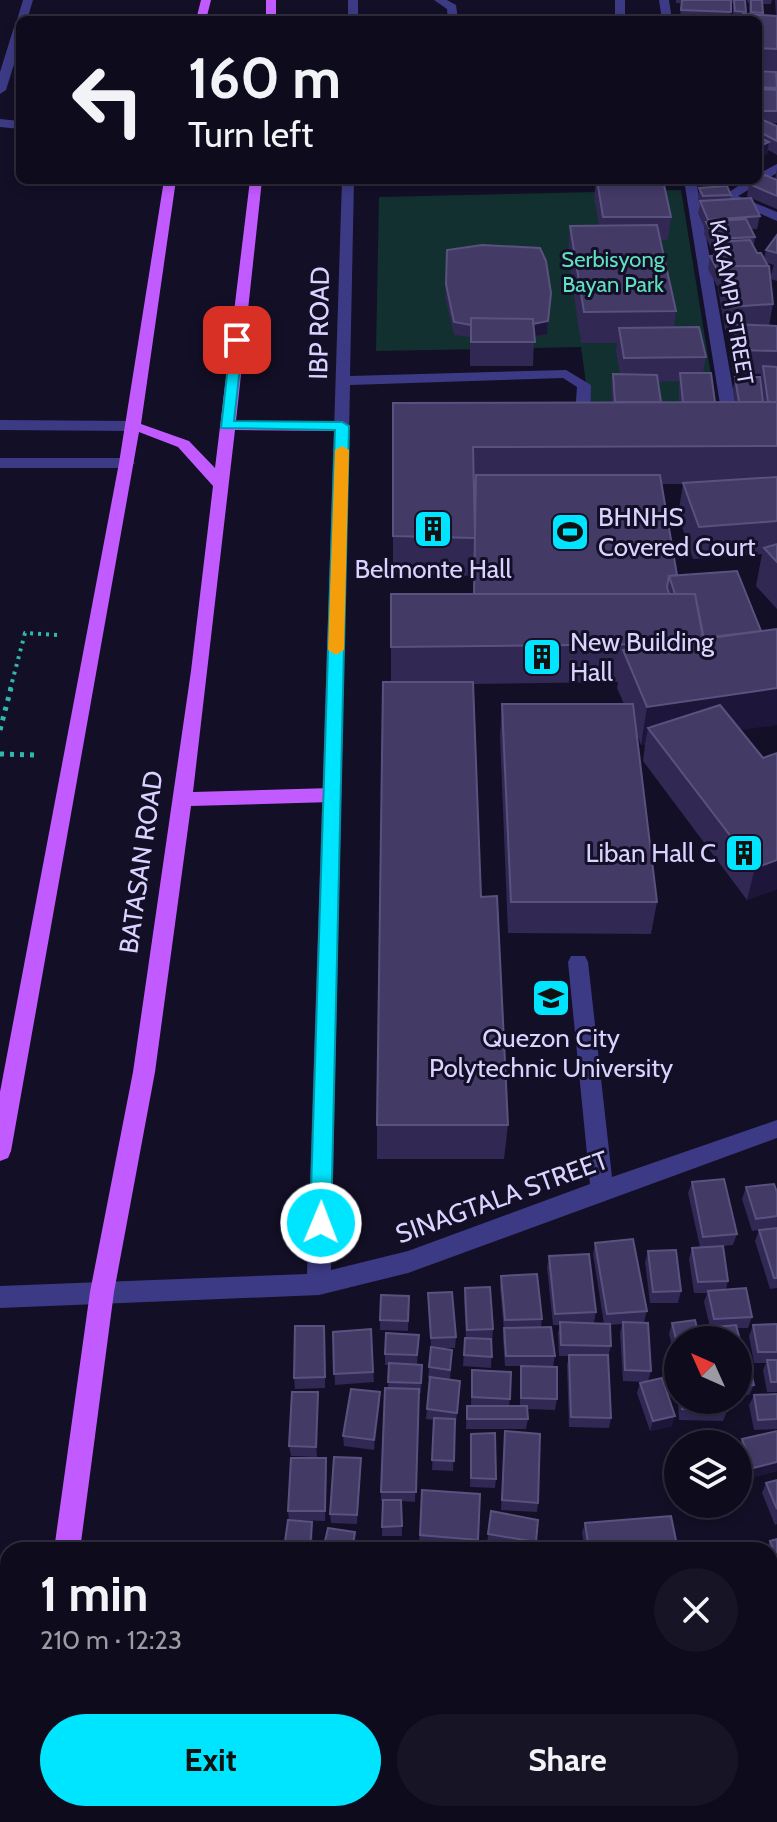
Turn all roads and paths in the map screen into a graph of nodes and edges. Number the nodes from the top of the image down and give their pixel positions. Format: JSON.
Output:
{"nodes":[{"id":1,"x":439,"y":0,"type":"edge"},
{"id":2,"x":453,"y":16,"type":"edge"},
{"id":3,"x":16,"y":40,"type":"edge"},
{"id":4,"x":0,"y":90,"type":"edge"},
{"id":5,"x":169,"y":184,"type":"edge"},
{"id":6,"x":256,"y":184,"type":"edge"},
{"id":7,"x":348,"y":184,"type":"edge"},
{"id":8,"x":690,"y":184,"type":"edge"},
{"id":9,"x":743,"y":184,"type":"edge"},
{"id":10,"x":719,"y":193,"type":"junction"},
{"id":11,"x":777,"y":217,"type":"edge"},
{"id":12,"x":345,"y":381,"type":"junction"},
{"id":13,"x":0,"y":425,"type":"edge"},
{"id":14,"x":226,"y":425,"type":"junction"},
{"id":15,"x":132,"y":426,"type":"junction"},
{"id":16,"x":342,"y":426,"type":"junction"},
{"id":17,"x":601,"y":430,"type":"edge"},
{"id":18,"x":732,"y":430,"type":"edge"},
{"id":19,"x":0,"y":463,"type":"edge"},
{"id":20,"x":127,"y":463,"type":"junction"},
{"id":21,"x":220,"y":484,"type":"junction"},
{"id":22,"x":25,"y":633,"type":"dead end"},
{"id":23,"x":0,"y":730,"type":"edge"},
{"id":24,"x":332,"y":795,"type":"junction"},
{"id":25,"x":182,"y":799,"type":"junction"},
{"id":26,"x":578,"y":962,"type":"dead end"},
{"id":27,"x":777,"y":1129,"type":"edge"},
{"id":28,"x":0,"y":1151,"type":"edge"},
{"id":29,"x":602,"y":1190,"type":"junction"},
{"id":30,"x":319,"y":1284,"type":"junction"},
{"id":31,"x":102,"y":1292,"type":"junction"},
{"id":32,"x":0,"y":1297,"type":"edge"},
{"id":33,"x":68,"y":1542,"type":"edge"}],
"edges":[{"from":1,"to":2,"type":"street"},
{"from":3,"to":4,"type":"street"},
{"from":5,"to":15,"type":"main road"},
{"from":6,"to":14,"type":"main road","name":"BATASAN ROAD"},
{"from":7,"to":12,"type":"street","name":"IBP ROAD"},
{"from":8,"to":10,"type":"street"},
{"from":8,"to":18,"type":"street","name":"KAKAMPI STREET"},
{"from":9,"to":10,"type":"street"},
{"from":10,"to":11,"type":"street"},
{"from":12,"to":16,"type":"street","name":"IBP ROAD"},
{"from":12,"to":17,"type":"street"},
{"from":13,"to":15,"type":"street"},
{"from":14,"to":16,"type":"main road"},
{"from":14,"to":21,"type":"main road","name":"BATASAN ROAD"},
{"from":15,"to":20,"type":"main road"},
{"from":15,"to":21,"type":"main road"},
{"from":16,"to":24,"type":"street","name":"IBP ROAD"},
{"from":19,"to":20,"type":"street"},
{"from":20,"to":28,"type":"main road"},
{"from":21,"to":25,"type":"main road","name":"BATASAN ROAD"},
{"from":22,"to":23,"type":"path"},
{"from":24,"to":25,"type":"main road"},
{"from":24,"to":30,"type":"street","name":"IBP ROAD"},
{"from":25,"to":31,"type":"main road","name":"BATASAN ROAD"},
{"from":26,"to":29,"type":"street"},
{"from":27,"to":29,"type":"street","name":"SINAGTALA STREET"},
{"from":29,"to":30,"type":"street","name":"SINAGTALA STREET"},
{"from":30,"to":31,"type":"street","name":"SINAGTALA STREET"},
{"from":31,"to":32,"type":"street","name":"SINAGTALA STREET"},
{"from":31,"to":33,"type":"main road","name":"BATASAN ROAD"}]}
